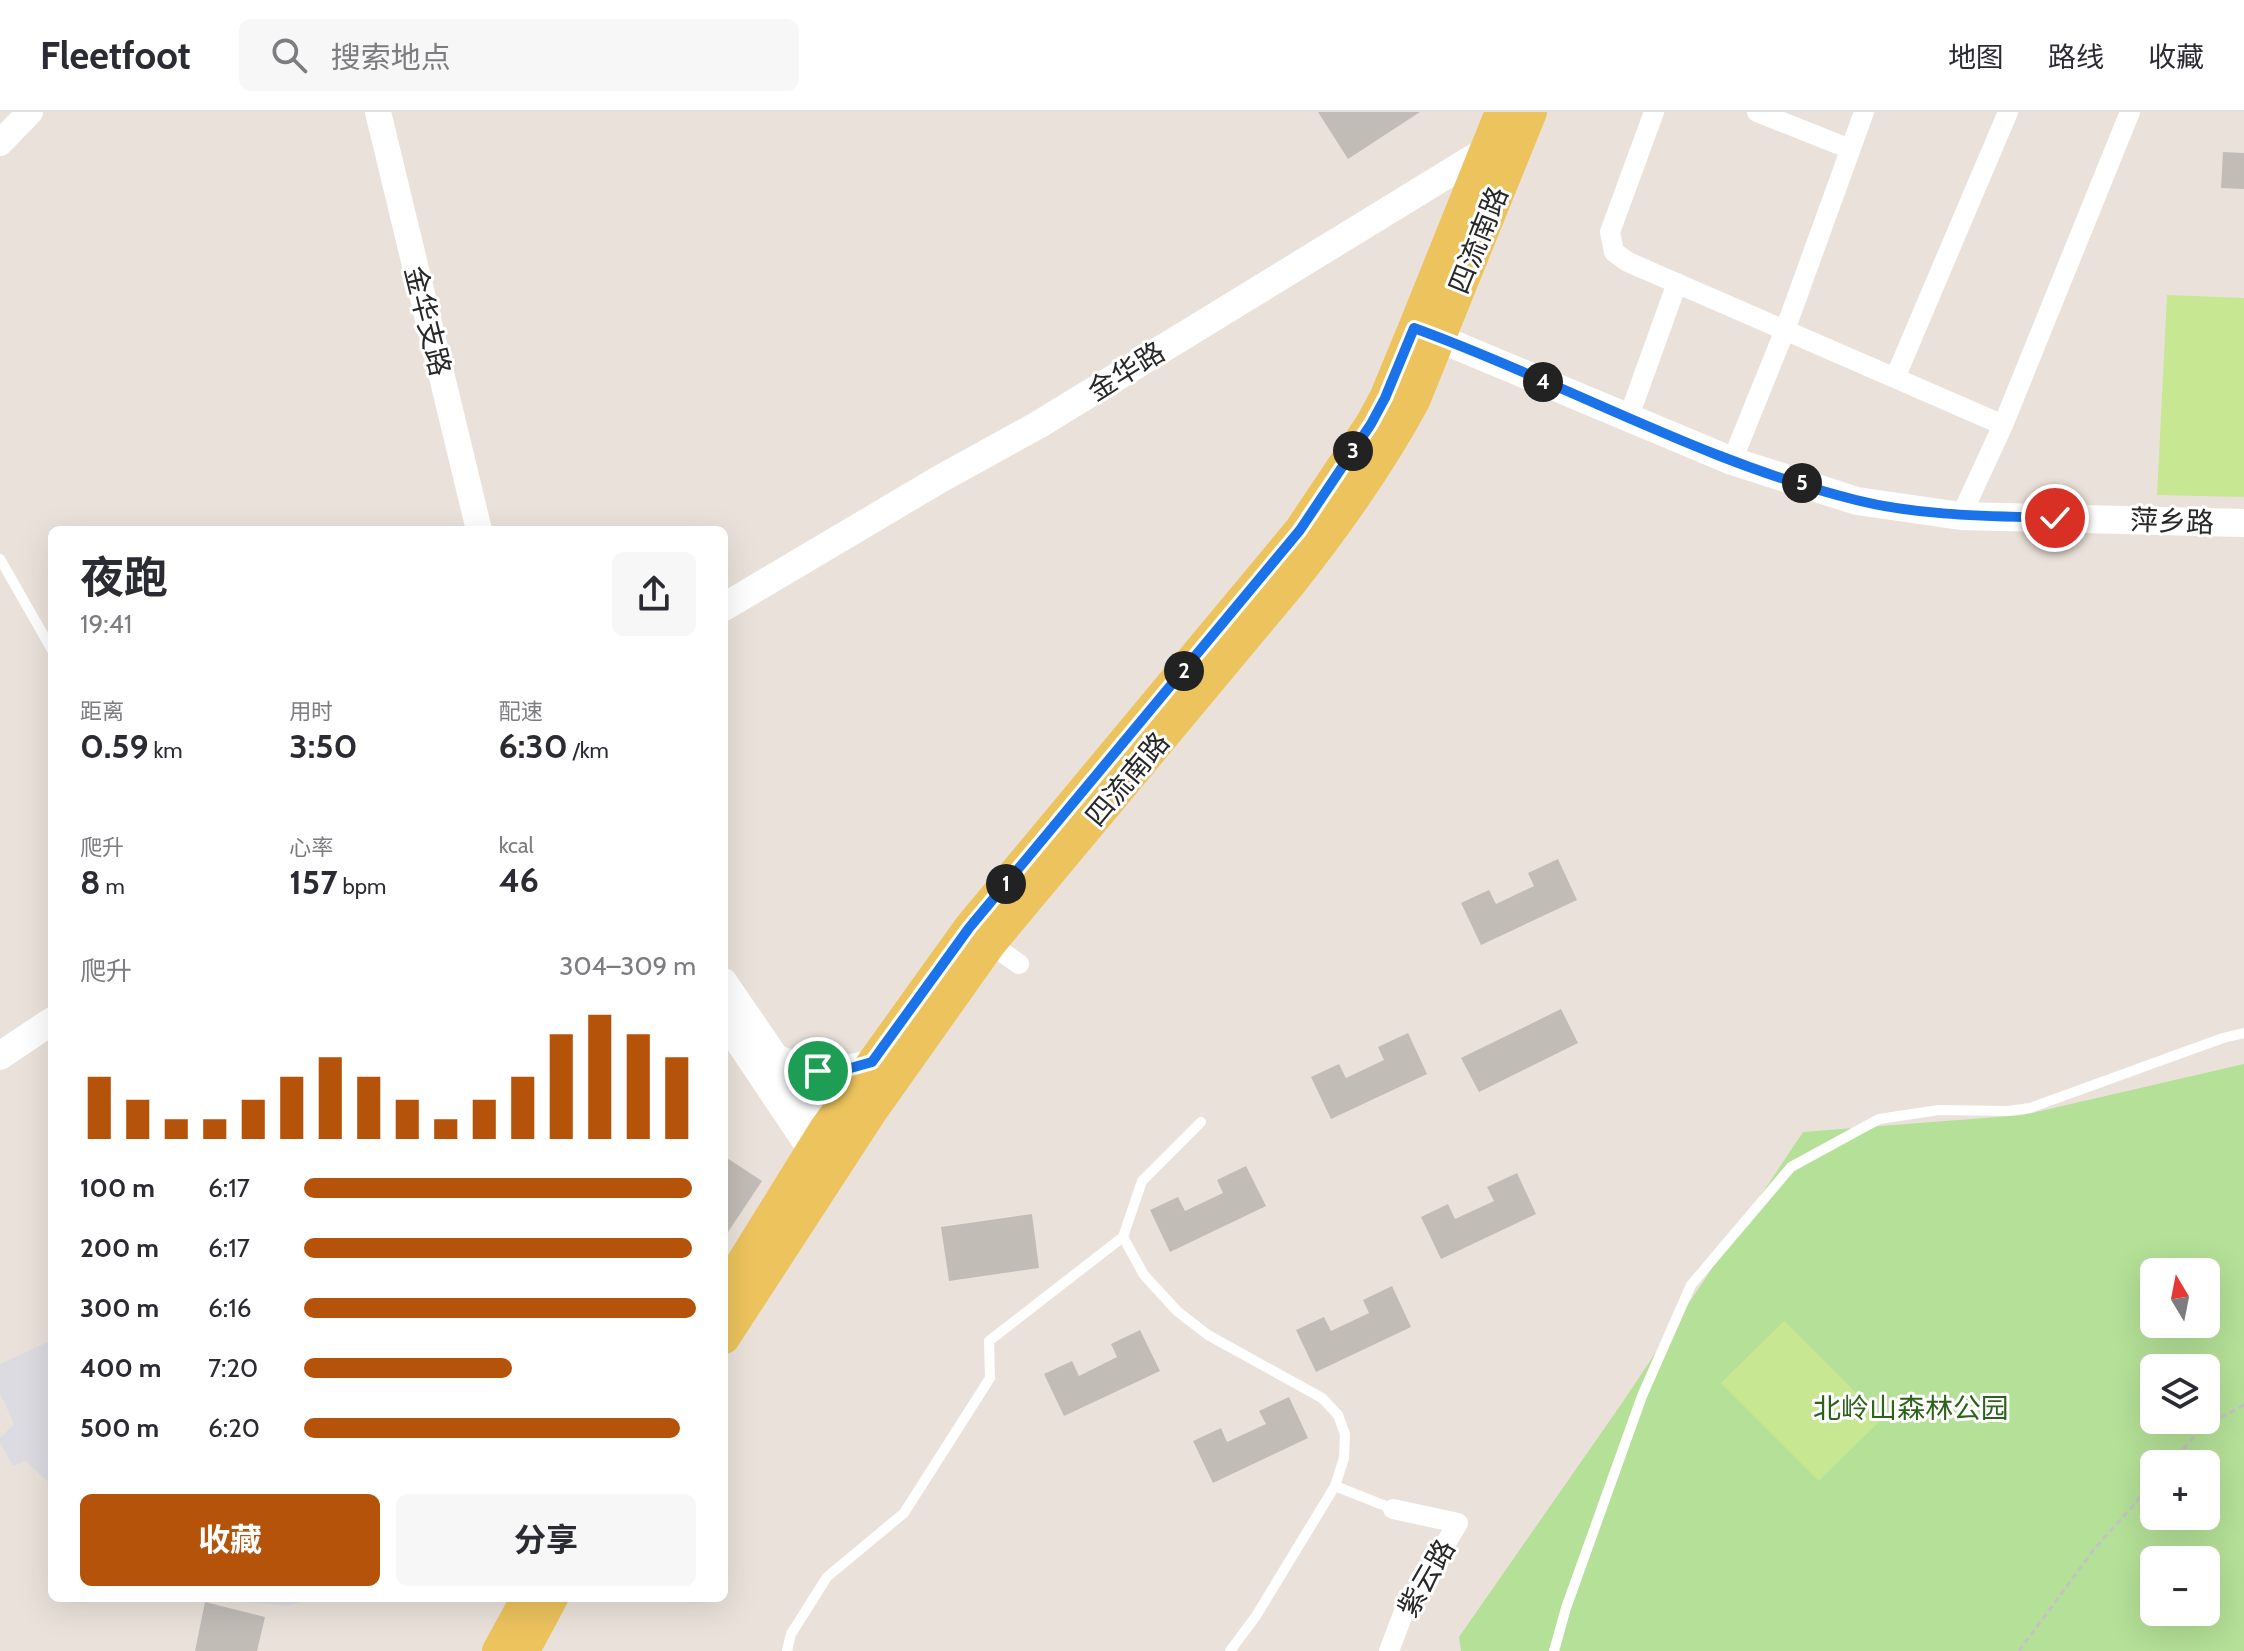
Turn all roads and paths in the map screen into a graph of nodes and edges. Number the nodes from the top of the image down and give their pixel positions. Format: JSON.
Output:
{"nodes":[{"id":1,"x":30,"y":112,"type":"edge"},
{"id":2,"x":378,"y":112,"type":"edge"},
{"id":3,"x":1654,"y":112,"type":"edge"},
{"id":4,"x":1864,"y":112,"type":"edge"},
{"id":5,"x":2008,"y":112,"type":"edge"},
{"id":6,"x":2130,"y":112,"type":"edge"},
{"id":7,"x":1765,"y":114,"type":"edge"},
{"id":8,"x":1518,"y":118,"type":"edge"},
{"id":9,"x":0,"y":143,"type":"edge"},
{"id":10,"x":1850,"y":149,"type":"junction"},
{"id":11,"x":1485,"y":151,"type":"junction"},
{"id":12,"x":1677,"y":283,"type":"junction"},
{"id":13,"x":1785,"y":330,"type":"junction"},
{"id":14,"x":1426,"y":333,"type":"junction"},
{"id":15,"x":1895,"y":378,"type":"junction"},
{"id":16,"x":1628,"y":419,"type":"junction"},
{"id":17,"x":2003,"y":425,"type":"junction"},
{"id":18,"x":1732,"y":461,"type":"junction"},
{"id":19,"x":1961,"y":516,"type":"junction"},
{"id":20,"x":2244,"y":523,"type":"edge"},
{"id":21,"x":478,"y":526,"type":"edge"},
{"id":22,"x":0,"y":559,"type":"edge"},
{"id":23,"x":728,"y":605,"type":"edge"},
{"id":24,"x":48,"y":643,"type":"edge"},
{"id":25,"x":980,"y":936,"type":"junction"},
{"id":26,"x":1019,"y":964,"type":"dead end"},
{"id":27,"x":728,"y":987,"type":"edge"},
{"id":28,"x":48,"y":1024,"type":"edge"},
{"id":29,"x":728,"y":1026,"type":"edge"},
{"id":30,"x":2244,"y":1033,"type":"edge"},
{"id":31,"x":0,"y":1056,"type":"edge"},
{"id":32,"x":777,"y":1058,"type":"junction"},
{"id":33,"x":872,"y":1062,"type":"junction"},
{"id":34,"x":1201,"y":1122,"type":"dead end"},
{"id":35,"x":827,"y":1153,"type":"junction"},
{"id":36,"x":1123,"y":1237,"type":"junction"},
{"id":37,"x":728,"y":1286,"type":"edge"},
{"id":38,"x":728,"y":1331,"type":"edge"},
{"id":39,"x":2244,"y":1405,"type":"edge"},
{"id":40,"x":2182,"y":1450,"type":"edge"},
{"id":41,"x":1335,"y":1486,"type":"junction"},
{"id":42,"x":2140,"y":1498,"type":"edge"},
{"id":43,"x":1393,"y":1509,"type":"joint"},
{"id":44,"x":525,"y":1602,"type":"edge"},
{"id":45,"x":550,"y":1602,"type":"edge"},
{"id":46,"x":498,"y":1651,"type":"edge"},
{"id":47,"x":523,"y":1651,"type":"edge"},
{"id":48,"x":787,"y":1651,"type":"edge"},
{"id":49,"x":1230,"y":1651,"type":"edge"},
{"id":50,"x":1389,"y":1651,"type":"edge"},
{"id":51,"x":1554,"y":1651,"type":"edge"},
{"id":52,"x":2019,"y":1651,"type":"edge"}],
"edges":[{"from":1,"to":9,"type":"street"},
{"from":2,"to":21,"type":"street","name":"金华支路"},
{"from":3,"to":12,"type":"street"},
{"from":4,"to":10,"type":"street"},
{"from":5,"to":15,"type":"street"},
{"from":6,"to":17,"type":"street"},
{"from":7,"to":10,"type":"street"},
{"from":8,"to":11,"type":"main road","name":"四流南路"},
{"from":8,"to":14,"type":"main road","name":"四流南路"},
{"from":10,"to":13,"type":"street"},
{"from":11,"to":14,"type":"main road","name":"四流南路"},
{"from":11,"to":23,"type":"main road","name":"金华路"},
{"from":12,"to":13,"type":"street"},
{"from":12,"to":16,"type":"street"},
{"from":13,"to":15,"type":"street"},
{"from":13,"to":18,"type":"street"},
{"from":14,"to":16,"type":"main road","name":"萍乡路"},
{"from":14,"to":25,"type":"main road","name":"四流南路"},
{"from":15,"to":17,"type":"street"},
{"from":16,"to":18,"type":"main road","name":"萍乡路"},
{"from":17,"to":19,"type":"street"},
{"from":18,"to":19,"type":"main road","name":"萍乡路"},
{"from":19,"to":20,"type":"main road","name":"萍乡路"},
{"from":22,"to":24,"type":"lane"},
{"from":25,"to":26,"type":"street"},
{"from":25,"to":33,"type":"main road","name":"四流南路"},
{"from":25,"to":35,"type":"main road","name":"四流南路"},
{"from":27,"to":32,"type":"street"},
{"from":28,"to":31,"type":"main road"},
{"from":29,"to":35,"type":"street"},
{"from":30,"to":51,"type":"lane"},
{"from":32,"to":33,"type":"street"},
{"from":32,"to":35,"type":"street"},
{"from":33,"to":35,"type":"main road","name":"四流南路"},
{"from":34,"to":36,"type":"lane"},
{"from":35,"to":37,"type":"main road","name":"四流南路"},
{"from":35,"to":38,"type":"main road","name":"四流南路"},
{"from":36,"to":41,"type":"lane"},
{"from":36,"to":48,"type":"lane"},
{"from":39,"to":40,"type":"path"},
{"from":41,"to":43,"type":"lane"},
{"from":41,"to":49,"type":"lane"},
{"from":42,"to":52,"type":"path"},
{"from":43,"to":50,"type":"street","name":"紫云路"},
{"from":44,"to":46,"type":"main road"},
{"from":45,"to":47,"type":"main road"}]}
